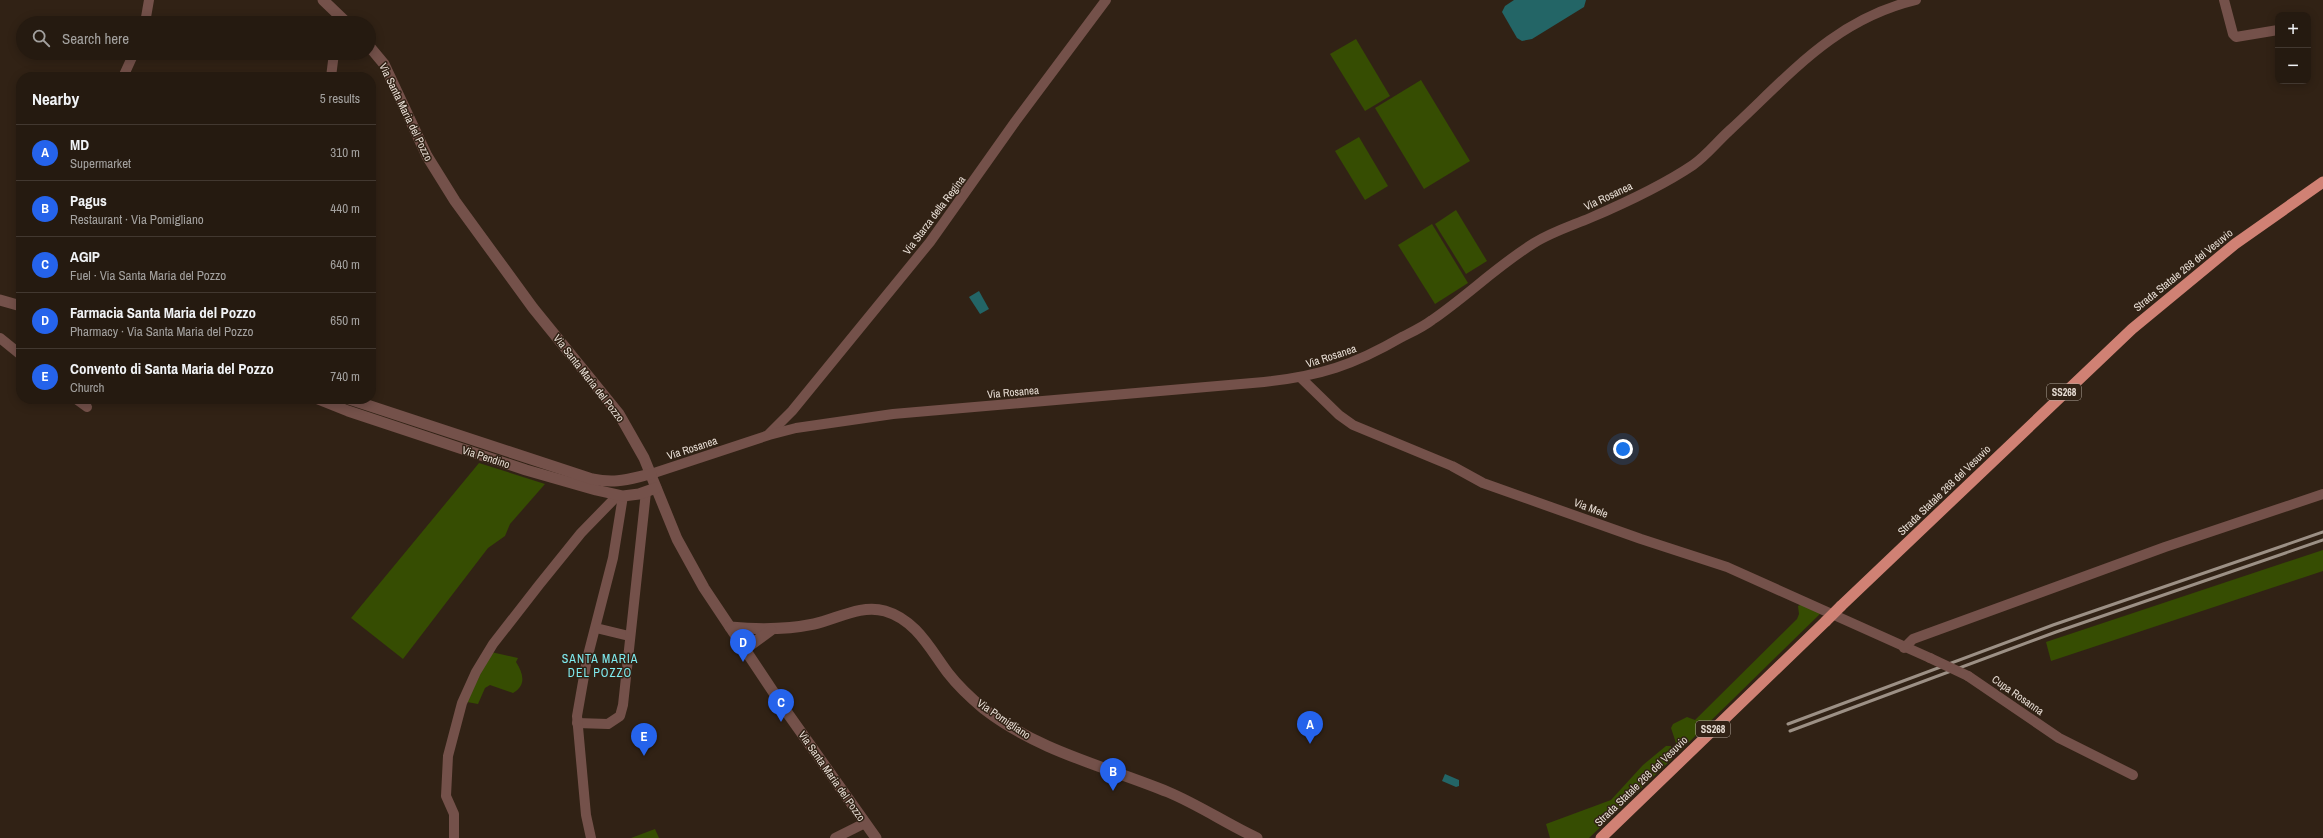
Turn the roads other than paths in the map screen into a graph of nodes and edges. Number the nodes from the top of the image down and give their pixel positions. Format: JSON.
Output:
{"nodes":[{"id":1,"x":149,"y":0,"type":"edge"},
{"id":2,"x":323,"y":0,"type":"edge"},
{"id":3,"x":1106,"y":0,"type":"edge"},
{"id":4,"x":1916,"y":0,"type":"edge"},
{"id":5,"x":2224,"y":0,"type":"edge"},
{"id":6,"x":147,"y":16,"type":"edge"},
{"id":7,"x":336,"y":16,"type":"edge"},
{"id":8,"x":2275,"y":30,"type":"edge"},
{"id":9,"x":376,"y":54,"type":"edge"},
{"id":10,"x":131,"y":60,"type":"edge"},
{"id":11,"x":333,"y":60,"type":"edge"},
{"id":12,"x":125,"y":72,"type":"edge"},
{"id":13,"x":332,"y":72,"type":"edge"},
{"id":14,"x":2323,"y":182,"type":"edge"},
{"id":15,"x":0,"y":300,"type":"edge"},
{"id":16,"x":16,"y":305,"type":"edge"},
{"id":17,"x":0,"y":338,"type":"edge"},
{"id":18,"x":16,"y":351,"type":"edge"},
{"id":19,"x":1301,"y":378,"type":"junction"},
{"id":20,"x":82,"y":404,"type":"edge"},
{"id":21,"x":330,"y":404,"type":"edge"},
{"id":22,"x":364,"y":404,"type":"edge"},
{"id":23,"x":86,"y":407,"type":"dead end"},
{"id":24,"x":769,"y":435,"type":"junction"},
{"id":25,"x":651,"y":474,"type":"junction"},
{"id":26,"x":651,"y":490,"type":"junction"},
{"id":27,"x":2323,"y":494,"type":"edge"},
{"id":28,"x":620,"y":496,"type":"junction"},
{"id":29,"x":730,"y":627,"type":"junction"},
{"id":30,"x":596,"y":628,"type":"junction"},
{"id":31,"x":771,"y":630,"type":"junction"},
{"id":32,"x":629,"y":636,"type":"junction"},
{"id":33,"x":1886,"y":639,"type":"joint"},
{"id":34,"x":1904,"y":648,"type":"junction"},
{"id":35,"x":745,"y":649,"type":"junction"},
{"id":36,"x":577,"y":723,"type":"junction"},
{"id":37,"x":2133,"y":775,"type":"dead end"},
{"id":38,"x":865,"y":823,"type":"junction"},
{"id":39,"x":454,"y":838,"type":"edge"},
{"id":40,"x":591,"y":838,"type":"edge"},
{"id":41,"x":835,"y":838,"type":"edge"},
{"id":42,"x":876,"y":838,"type":"edge"},
{"id":43,"x":1257,"y":838,"type":"edge"},
{"id":44,"x":1601,"y":838,"type":"edge"}],
"edges":[{"from":1,"to":6,"type":"street"},
{"from":2,"to":7,"type":"street"},
{"from":3,"to":24,"type":"street","name":"Via Starza della Regina"},
{"from":4,"to":19,"type":"street","name":"Via Rosanea"},
{"from":5,"to":8,"type":"street"},
{"from":9,"to":25,"type":"street","name":"Via Santa Maria del Pozzo"},
{"from":10,"to":12,"type":"street"},
{"from":11,"to":13,"type":"street"},
{"from":14,"to":44,"type":"highway","name":"Strada Statale 268 del Vesuvio","number":"SS268","bridge":true},
{"from":15,"to":16,"type":"street"},
{"from":17,"to":18,"type":"street"},
{"from":19,"to":24,"type":"street","name":"Via Rosanea"},
{"from":19,"to":33,"type":"street","name":"Via Mele"},
{"from":20,"to":23,"type":"street"},
{"from":21,"to":28,"type":"street","name":"Via Pendino"},
{"from":22,"to":25,"type":"street","name":"Via Pendino"},
{"from":24,"to":25,"type":"street","name":"Via Rosanea"},
{"from":25,"to":26,"type":"street","name":"Via Santa Maria del Pozzo"},
{"from":26,"to":28,"type":"street","name":"Via Pendino"},
{"from":26,"to":29,"type":"street","name":"Via Santa Maria del Pozzo"},
{"from":26,"to":32,"type":"street"},
{"from":27,"to":34,"type":"street"},
{"from":28,"to":30,"type":"street"},
{"from":28,"to":39,"type":"street"},
{"from":29,"to":31,"type":"street","name":"Via Pomigliano"},
{"from":29,"to":35,"type":"street","name":"Via Santa Maria del Pozzo"},
{"from":30,"to":32,"type":"street"},
{"from":30,"to":36,"type":"street"},
{"from":31,"to":35,"type":"street","name":"Via Pomigliano"},
{"from":31,"to":43,"type":"street","name":"Via Pomigliano"},
{"from":32,"to":36,"type":"street"},
{"from":33,"to":34,"type":"street","name":"Cupa Rosanna"},
{"from":34,"to":37,"type":"street","name":"Cupa Rosanna","bridge":true},
{"from":35,"to":38,"type":"street","name":"Via Santa Maria del Pozzo"},
{"from":36,"to":40,"type":"street"},
{"from":38,"to":41,"type":"street"},
{"from":38,"to":42,"type":"street","name":"Via Santa Maria del Pozzo"}]}
